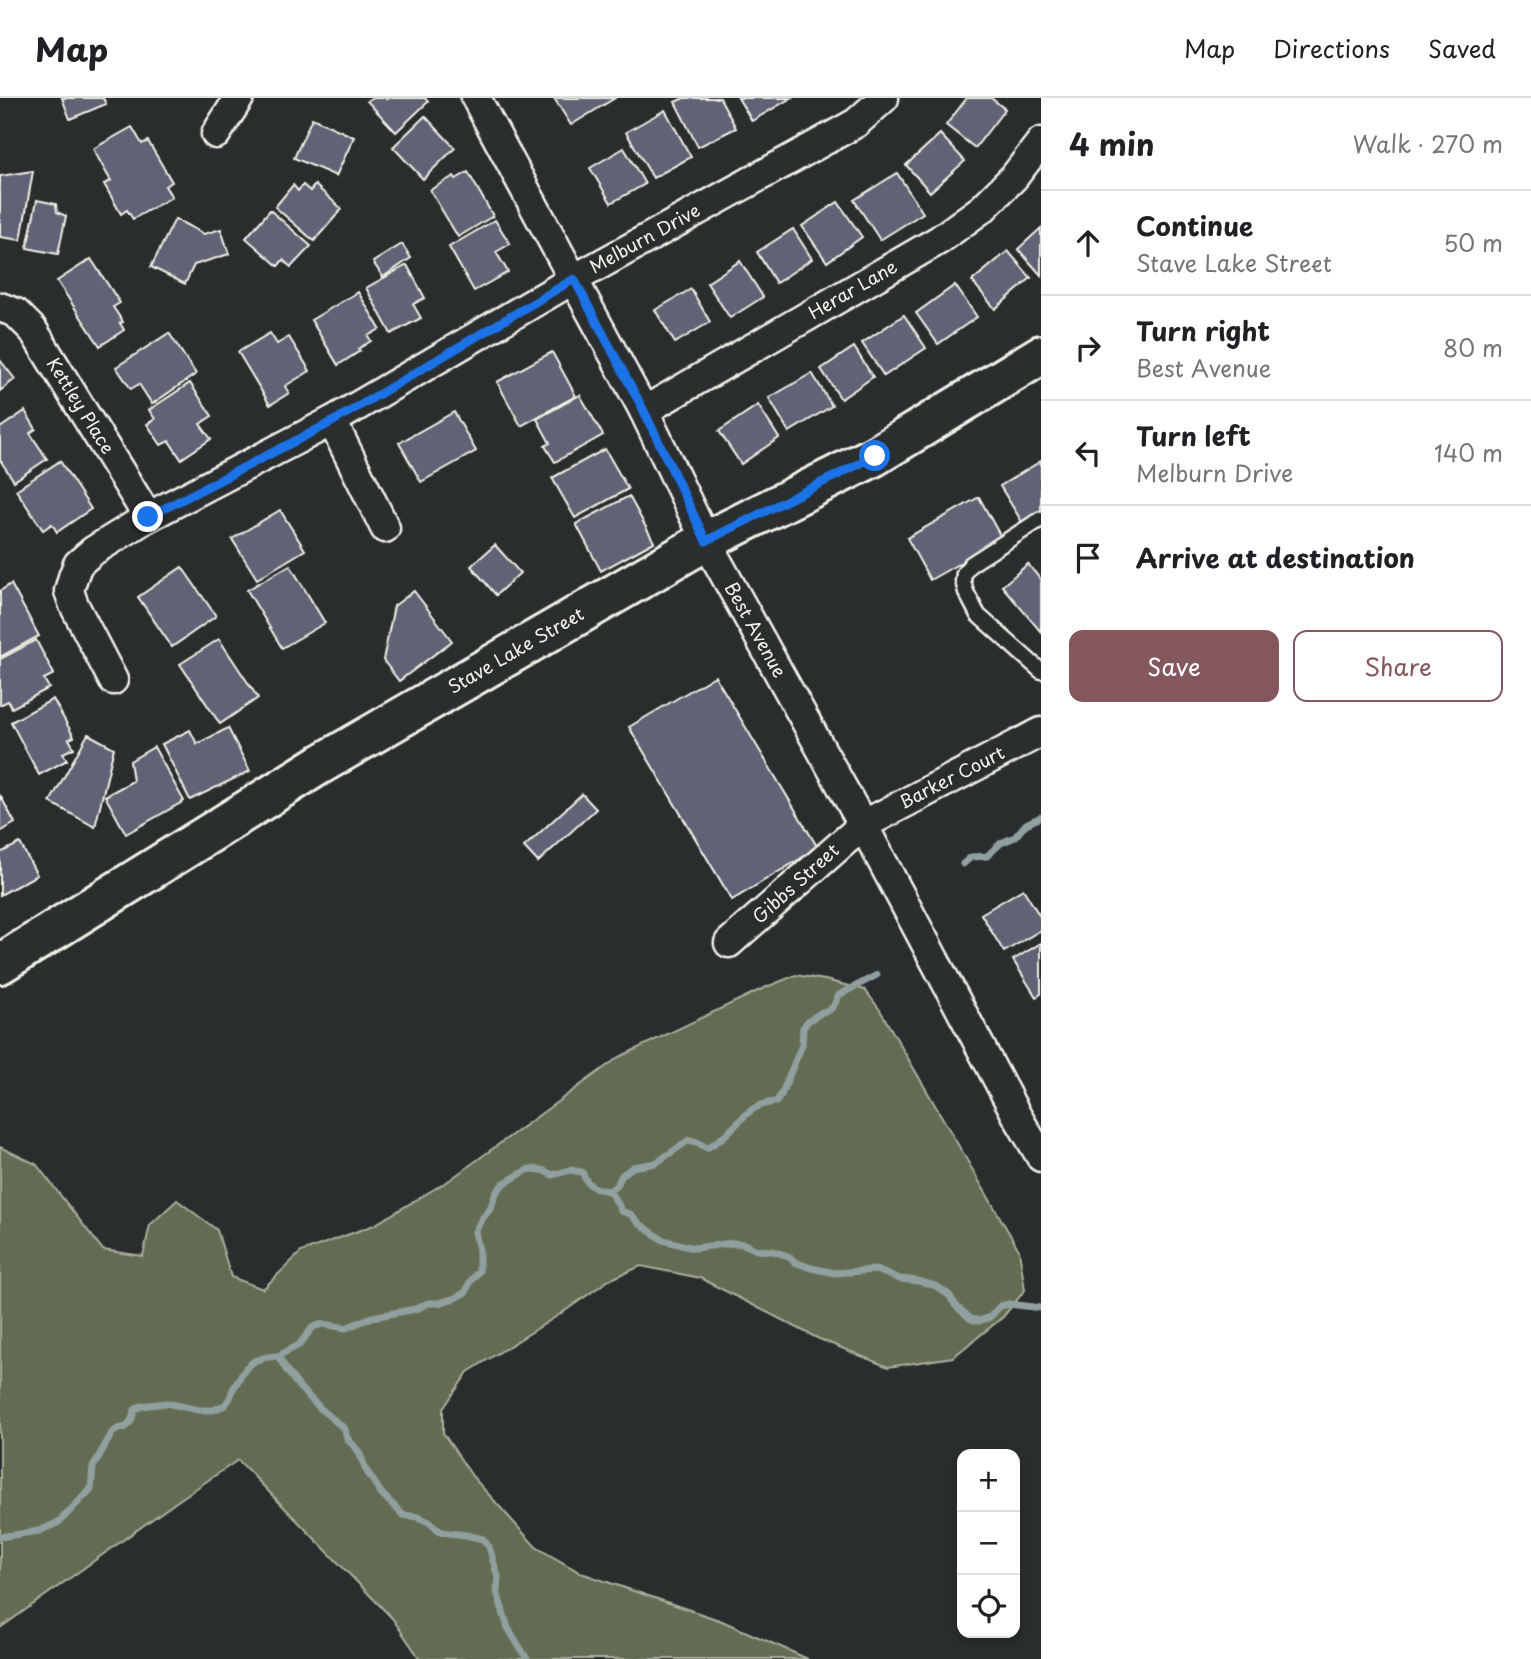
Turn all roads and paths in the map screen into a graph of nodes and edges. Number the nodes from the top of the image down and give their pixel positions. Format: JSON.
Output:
{"nodes":[{"id":1,"x":239,"y":98,"type":"edge"},
{"id":2,"x":476,"y":98,"type":"edge"},
{"id":3,"x":884,"y":98,"type":"edge"},
{"id":4,"x":216,"y":134,"type":"dead end"},
{"id":5,"x":1041,"y":142,"type":"edge"},
{"id":6,"x":574,"y":279,"type":"junction"},
{"id":7,"x":0,"y":307,"type":"edge"},
{"id":8,"x":1041,"y":355,"type":"edge"},
{"id":9,"x":644,"y":411,"type":"junction"},
{"id":10,"x":332,"y":422,"type":"junction"},
{"id":11,"x":148,"y":517,"type":"junction"},
{"id":12,"x":1041,"y":519,"type":"edge"},
{"id":13,"x":385,"y":528,"type":"dead end"},
{"id":14,"x":706,"y":541,"type":"junction"},
{"id":15,"x":1041,"y":671,"type":"edge"},
{"id":16,"x":113,"y":680,"type":"dead end"},
{"id":17,"x":1041,"y":732,"type":"edge"},
{"id":18,"x":863,"y":825,"type":"junction"},
{"id":19,"x":729,"y":943,"type":"dead end"},
{"id":20,"x":0,"y":964,"type":"edge"},
{"id":21,"x":1041,"y":1157,"type":"edge"}],
"edges":[{"from":1,"to":4,"type":"street"},
{"from":2,"to":6,"type":"street","name":"Best Avenue"},
{"from":3,"to":6,"type":"street","name":"Melburn Drive"},
{"from":5,"to":9,"type":"street","name":"Herar Lane"},
{"from":6,"to":9,"type":"street","name":"Best Avenue"},
{"from":6,"to":10,"type":"street","name":"Melburn Drive"},
{"from":7,"to":11,"type":"street","name":"Kettley Place"},
{"from":8,"to":14,"type":"main road","name":"Stave Lake Street"},
{"from":9,"to":14,"type":"street","name":"Best Avenue"},
{"from":10,"to":11,"type":"street","name":"Melburn Drive"},
{"from":10,"to":13,"type":"street"},
{"from":11,"to":16,"type":"street","name":"Melburn Drive"},
{"from":12,"to":15,"type":"lane"},
{"from":14,"to":18,"type":"street","name":"Best Avenue"},
{"from":14,"to":20,"type":"main road","name":"Stave Lake Street"},
{"from":17,"to":18,"type":"street","name":"Barker Court"},
{"from":18,"to":19,"type":"street","name":"Gibbs Street"},
{"from":18,"to":21,"type":"street","name":"Best Avenue"}]}
